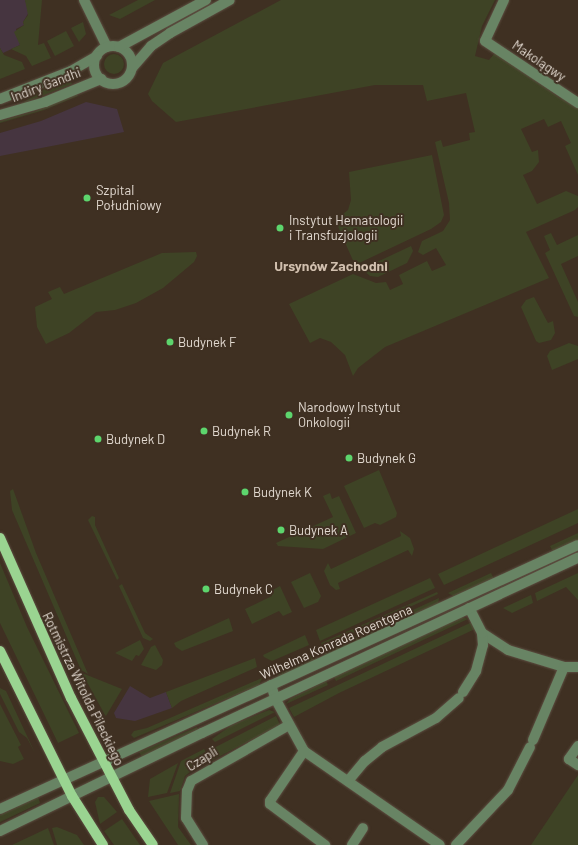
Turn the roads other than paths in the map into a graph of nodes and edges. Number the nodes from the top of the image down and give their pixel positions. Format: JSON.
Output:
{"nodes":[{"id":1,"x":84,"y":0,"type":"edge"},
{"id":2,"x":206,"y":0,"type":"edge"},
{"id":3,"x":230,"y":0,"type":"edge"},
{"id":4,"x":504,"y":0,"type":"edge"},
{"id":5,"x":108,"y":47,"type":"junction"},
{"id":6,"x":119,"y":47,"type":"junction"},
{"id":7,"x":97,"y":56,"type":"junction"},
{"id":8,"x":132,"y":68,"type":"junction"},
{"id":9,"x":101,"y":79,"type":"junction"},
{"id":10,"x":0,"y":99,"type":"edge"},
{"id":11,"x":578,"y":103,"type":"edge"},
{"id":12,"x":0,"y":115,"type":"edge"},
{"id":13,"x":0,"y":538,"type":"edge"},
{"id":14,"x":578,"y":546,"type":"edge"},
{"id":15,"x":578,"y":558,"type":"edge"},
{"id":16,"x":469,"y":608,"type":"junction"},
{"id":17,"x":482,"y":633,"type":"junction"},
{"id":18,"x":0,"y":651,"type":"edge"},
{"id":19,"x":564,"y":667,"type":"junction"},
{"id":20,"x":578,"y":667,"type":"edge"},
{"id":21,"x":271,"y":685,"type":"junction"},
{"id":22,"x":276,"y":700,"type":"junction"},
{"id":23,"x":289,"y":725,"type":"junction"},
{"id":24,"x":578,"y":746,"type":"edge"},
{"id":25,"x":304,"y":751,"type":"junction"},
{"id":26,"x":104,"y":761,"type":"junction"},
{"id":27,"x":578,"y":765,"type":"edge"},
{"id":28,"x":112,"y":778,"type":"junction"},
{"id":29,"x":64,"y":779,"type":"junction"},
{"id":30,"x":348,"y":781,"type":"junction"},
{"id":31,"x":72,"y":796,"type":"junction"},
{"id":32,"x":0,"y":809,"type":"edge"},
{"id":33,"x":363,"y":828,"type":"dead end"},
{"id":34,"x":0,"y":832,"type":"edge"},
{"id":35,"x":323,"y":844,"type":"edge"},
{"id":36,"x":103,"y":845,"type":"edge"},
{"id":37,"x":153,"y":845,"type":"edge"},
{"id":38,"x":203,"y":845,"type":"edge"},
{"id":39,"x":352,"y":845,"type":"edge"},
{"id":40,"x":440,"y":845,"type":"edge"},
{"id":41,"x":456,"y":845,"type":"edge"}],
"edges":[{"from":1,"to":5,"type":"street"},
{"from":2,"to":6,"type":"street"},
{"from":3,"to":8,"type":"street"},
{"from":4,"to":11,"type":"street","name":"Makolągwy"},
{"from":5,"to":6,"type":"street"},
{"from":5,"to":7,"type":"street"},
{"from":6,"to":8,"type":"street"},
{"from":7,"to":9,"type":"street"},
{"from":7,"to":10,"type":"street","name":"Indiry Gandhi"},
{"from":8,"to":9,"type":"street"},
{"from":9,"to":12,"type":"street","name":"Indiry Gandhi"},
{"from":13,"to":26,"type":"main road","name":"Rotmistrza Witolda Pileckiego"},
{"from":14,"to":21,"type":"street","name":"Wilhelma Konrada Roentgena"},
{"from":15,"to":16,"type":"street","name":"Wilhelma Konrada Roentgena"},
{"from":16,"to":17,"type":"street"},
{"from":16,"to":22,"type":"street","name":"Wilhelma Konrada Roentgena"},
{"from":17,"to":19,"type":"street"},
{"from":17,"to":30,"type":"street"},
{"from":18,"to":29,"type":"main road"},
{"from":19,"to":20,"type":"street"},
{"from":19,"to":41,"type":"street"},
{"from":21,"to":22,"type":"street"},
{"from":21,"to":26,"type":"street","name":"Wilhelma Konrada Roentgena"},
{"from":22,"to":23,"type":"street"},
{"from":22,"to":28,"type":"street","name":"Wilhelma Konrada Roentgena"},
{"from":23,"to":25,"type":"street"},
{"from":23,"to":38,"type":"street","name":"Czapli"},
{"from":24,"to":27,"type":"street"},
{"from":25,"to":30,"type":"street"},
{"from":25,"to":35,"type":"street"},
{"from":26,"to":28,"type":"main road","name":"Rotmistrza Witolda Pileckiego"},
{"from":26,"to":29,"type":"street","name":"Wilhelma Konrada Roentgena"},
{"from":28,"to":31,"type":"street","name":"Wilhelma Konrada Roentgena"},
{"from":28,"to":37,"type":"main road","name":"Rotmistrza Witolda Pileckiego"},
{"from":29,"to":31,"type":"main road"},
{"from":29,"to":32,"type":"street","name":"Wilhelma Konrada Roentgena"},
{"from":30,"to":40,"type":"street"},
{"from":31,"to":34,"type":"street","name":"Wilhelma Konrada Roentgena"},
{"from":31,"to":36,"type":"main road"},
{"from":33,"to":39,"type":"street"}]}
